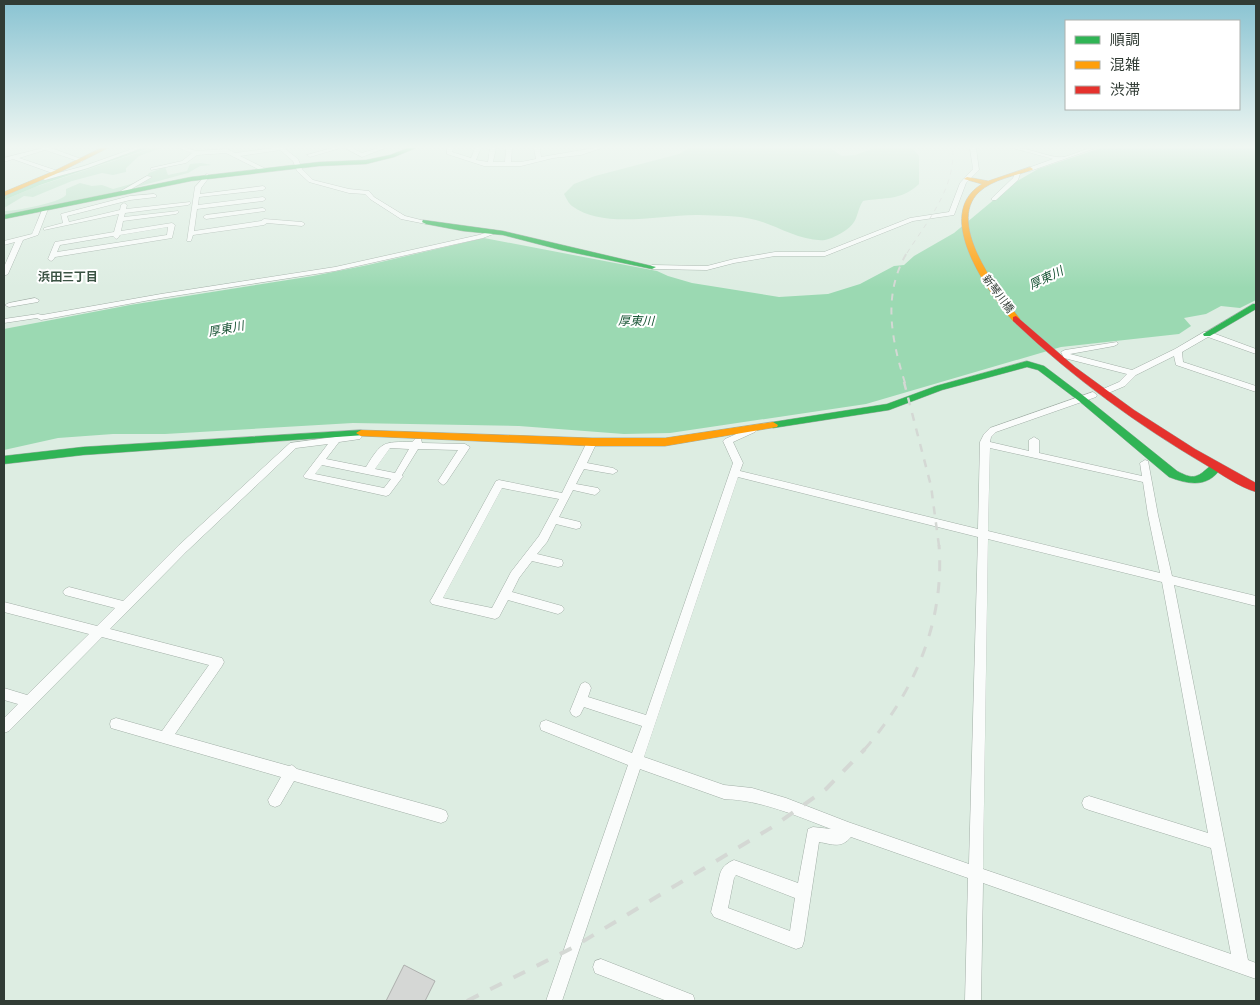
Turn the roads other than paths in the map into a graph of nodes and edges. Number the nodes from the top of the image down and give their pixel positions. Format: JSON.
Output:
{"nodes":[{"id":1,"x":126,"y":194,"type":"edge"},
{"id":2,"x":121,"y":195,"type":"edge"},
{"id":3,"x":123,"y":195,"type":"edge"},
{"id":4,"x":139,"y":195,"type":"edge"},
{"id":5,"x":200,"y":195,"type":"edge"},
{"id":6,"x":263,"y":195,"type":"edge"},
{"id":7,"x":371,"y":195,"type":"edge"},
{"id":8,"x":958,"y":195,"type":"edge"},
{"id":9,"x":973,"y":195,"type":"edge"},
{"id":10,"x":999,"y":195,"type":"edge"},
{"id":11,"x":154,"y":196,"type":"dead end"},
{"id":12,"x":196,"y":196,"type":"joint"},
{"id":13,"x":263,"y":199,"type":"junction"},
{"id":14,"x":994,"y":199,"type":"dead end"},
{"id":15,"x":188,"y":203,"type":"dead end"},
{"id":16,"x":178,"y":205,"type":"junction"},
{"id":17,"x":195,"y":207,"type":"junction"},
{"id":18,"x":45,"y":209,"type":"junction"},
{"id":19,"x":263,"y":210,"type":"junction"},
{"id":20,"x":123,"y":211,"type":"junction"},
{"id":21,"x":104,"y":215,"type":"junction"},
{"id":22,"x":223,"y":216,"type":"junction"},
{"id":23,"x":4,"y":217,"type":"edge"},
{"id":24,"x":206,"y":217,"type":"dead end"},
{"id":25,"x":121,"y":219,"type":"junction"},
{"id":26,"x":426,"y":222,"type":"joint"},
{"id":27,"x":264,"y":223,"type":"junction"},
{"id":28,"x":67,"y":224,"type":"junction"},
{"id":29,"x":302,"y":224,"type":"dead end"},
{"id":30,"x":59,"y":226,"type":"junction"},
{"id":31,"x":46,"y":229,"type":"dead end"},
{"id":32,"x":220,"y":229,"type":"junction"},
{"id":33,"x":494,"y":232,"type":"junction"},
{"id":34,"x":117,"y":233,"type":"junction"},
{"id":35,"x":20,"y":239,"type":"junction"},
{"id":36,"x":4,"y":243,"type":"edge"},
{"id":37,"x":113,"y":249,"type":"junction"},
{"id":38,"x":652,"y":267,"type":"joint"},
{"id":39,"x":4,"y":274,"type":"edge"},
{"id":40,"x":35,"y":300,"type":"dead end"},
{"id":41,"x":1256,"y":306,"type":"edge"},
{"id":42,"x":7,"y":321,"type":"edge"},
{"id":43,"x":1207,"y":334,"type":"junction"},
{"id":44,"x":1114,"y":344,"type":"dead end"},
{"id":45,"x":1256,"y":351,"type":"edge"},
{"id":46,"x":1178,"y":352,"type":"junction"},
{"id":47,"x":1133,"y":374,"type":"junction"},
{"id":48,"x":1256,"y":390,"type":"edge"},
{"id":49,"x":1106,"y":391,"type":"dead end"},
{"id":50,"x":1088,"y":397,"type":"junction"},
{"id":51,"x":753,"y":429,"type":"junction"},
{"id":52,"x":372,"y":432,"type":"junction"},
{"id":53,"x":446,"y":435,"type":"junction"},
{"id":54,"x":336,"y":439,"type":"junction"},
{"id":55,"x":1034,"y":440,"type":"dead end"},
{"id":56,"x":592,"y":442,"type":"junction"},
{"id":57,"x":985,"y":444,"type":"junction"},
{"id":58,"x":415,"y":445,"type":"junction"},
{"id":59,"x":32,"y":456,"type":"junction"},
{"id":60,"x":1034,"y":456,"type":"junction"},
{"id":61,"x":4,"y":460,"type":"edge"},
{"id":62,"x":320,"y":461,"type":"junction"},
{"id":63,"x":1145,"y":463,"type":"dead end"},
{"id":64,"x":4,"y":465,"type":"edge"},
{"id":65,"x":581,"y":465,"type":"junction"},
{"id":66,"x":371,"y":467,"type":"dead end"},
{"id":67,"x":1216,"y":467,"type":"junction"},
{"id":68,"x":613,"y":471,"type":"dead end"},
{"id":69,"x":399,"y":472,"type":"dead end"},
{"id":70,"x":735,"y":473,"type":"junction"},
{"id":71,"x":1142,"y":479,"type":"dead end"},
{"id":72,"x":443,"y":482,"type":"dead end"},
{"id":73,"x":570,"y":486,"type":"junction"},
{"id":74,"x":1256,"y":488,"type":"edge"},
{"id":75,"x":594,"y":492,"type":"dead end"},
{"id":76,"x":565,"y":497,"type":"junction"},
{"id":77,"x":553,"y":520,"type":"junction"},
{"id":78,"x":576,"y":525,"type":"dead end"},
{"id":79,"x":983,"y":533,"type":"junction"},
{"id":80,"x":531,"y":557,"type":"junction"},
{"id":81,"x":558,"y":563,"type":"dead end"},
{"id":82,"x":1167,"y":579,"type":"junction"},
{"id":83,"x":69,"y":592,"type":"dead end"},
{"id":84,"x":505,"y":595,"type":"junction"},
{"id":85,"x":1256,"y":601,"type":"edge"},
{"id":86,"x":124,"y":606,"type":"junction"},
{"id":87,"x":4,"y":607,"type":"edge"},
{"id":88,"x":558,"y":609,"type":"dead end"},
{"id":89,"x":99,"y":632,"type":"junction"},
{"id":90,"x":4,"y":694,"type":"edge"},
{"id":91,"x":581,"y":700,"type":"dead end"},
{"id":92,"x":29,"y":702,"type":"junction"},
{"id":93,"x":649,"y":722,"type":"junction"},
{"id":94,"x":116,"y":724,"type":"dead end"},
{"id":95,"x":546,"y":726,"type":"dead end"},
{"id":96,"x":4,"y":727,"type":"edge"},
{"id":97,"x":165,"y":738,"type":"junction"},
{"id":98,"x":636,"y":761,"type":"junction"},
{"id":99,"x":292,"y":772,"type":"junction"},
{"id":100,"x":275,"y":800,"type":"dead end"},
{"id":101,"x":1089,"y":803,"type":"dead end"},
{"id":102,"x":440,"y":816,"type":"dead end"},
{"id":103,"x":848,"y":829,"type":"junction"},
{"id":104,"x":1217,"y":843,"type":"junction"},
{"id":105,"x":976,"y":872,"type":"junction"},
{"id":106,"x":804,"y":893,"type":"junction"},
{"id":107,"x":601,"y":967,"type":"dead end"},
{"id":108,"x":1249,"y":969,"type":"edge"},
{"id":109,"x":554,"y":1001,"type":"edge"},
{"id":110,"x":687,"y":1001,"type":"edge"},
{"id":111,"x":973,"y":1001,"type":"edge"}],
"edges":[{"from":1,"to":20,"type":"street"},
{"from":2,"to":18,"type":"street"},
{"from":3,"to":28,"type":"street"},
{"from":4,"to":11,"type":"street"},
{"from":5,"to":12,"type":"street"},
{"from":6,"to":13,"type":"street"},
{"from":7,"to":26,"type":"street"},
{"from":8,"to":38,"type":"street"},
{"from":9,"to":67,"type":"street","name":"新琴川橋"},
{"from":10,"to":14,"type":"street"},
{"from":12,"to":17,"type":"street"},
{"from":13,"to":17,"type":"street"},
{"from":13,"to":19,"type":"street"},
{"from":15,"to":16,"type":"street"},
{"from":16,"to":20,"type":"street"},
{"from":16,"to":25,"type":"street"},
{"from":17,"to":32,"type":"street"},
{"from":18,"to":23,"type":"street"},
{"from":18,"to":35,"type":"street"},
{"from":19,"to":22,"type":"street"},
{"from":19,"to":27,"type":"street"},
{"from":20,"to":21,"type":"street"},
{"from":20,"to":25,"type":"street"},
{"from":21,"to":28,"type":"street"},
{"from":21,"to":30,"type":"street"},
{"from":22,"to":24,"type":"street"},
{"from":22,"to":32,"type":"street"},
{"from":25,"to":34,"type":"street"},
{"from":26,"to":33,"type":"street"},
{"from":27,"to":29,"type":"street"},
{"from":27,"to":32,"type":"street"},
{"from":28,"to":30,"type":"street"},
{"from":30,"to":31,"type":"street"},
{"from":33,"to":38,"type":"street"},
{"from":33,"to":42,"type":"street"},
{"from":34,"to":37,"type":"street"},
{"from":34,"to":37,"type":"street"},
{"from":34,"to":37,"type":"street"},
{"from":35,"to":36,"type":"street"},
{"from":35,"to":39,"type":"street"},
{"from":40,"to":42,"type":"street"},
{"from":41,"to":43,"type":"street"},
{"from":43,"to":45,"type":"street"},
{"from":43,"to":46,"type":"street"},
{"from":44,"to":47,"type":"street"},
{"from":46,"to":47,"type":"street"},
{"from":46,"to":48,"type":"street"},
{"from":47,"to":49,"type":"street"},
{"from":50,"to":51,"type":"street"},
{"from":50,"to":57,"type":"street"},
{"from":50,"to":67,"type":"street"},
{"from":51,"to":56,"type":"street"},
{"from":51,"to":70,"type":"street"},
{"from":52,"to":53,"type":"street"},
{"from":52,"to":54,"type":"street"},
{"from":52,"to":59,"type":"street"},
{"from":53,"to":56,"type":"street"},
{"from":53,"to":58,"type":"street"},
{"from":54,"to":62,"type":"street"},
{"from":54,"to":86,"type":"street"},
{"from":55,"to":60,"type":"street"},
{"from":56,"to":65,"type":"street"},
{"from":57,"to":60,"type":"street"},
{"from":57,"to":79,"type":"street"},
{"from":58,"to":66,"type":"street"},
{"from":58,"to":69,"type":"street"},
{"from":58,"to":72,"type":"street"},
{"from":59,"to":61,"type":"street"},
{"from":59,"to":64,"type":"street"},
{"from":60,"to":71,"type":"street"},
{"from":62,"to":62,"type":"street"},
{"from":63,"to":82,"type":"street"},
{"from":65,"to":68,"type":"street"},
{"from":65,"to":73,"type":"street"},
{"from":67,"to":74,"type":"street","name":"新琴川橋"},
{"from":70,"to":79,"type":"street"},
{"from":70,"to":93,"type":"street"},
{"from":73,"to":75,"type":"street"},
{"from":73,"to":76,"type":"street"},
{"from":76,"to":77,"type":"street"},
{"from":76,"to":84,"type":"street"},
{"from":77,"to":78,"type":"street"},
{"from":77,"to":80,"type":"street"},
{"from":79,"to":82,"type":"street"},
{"from":79,"to":105,"type":"street"},
{"from":80,"to":81,"type":"street"},
{"from":80,"to":84,"type":"street"},
{"from":82,"to":85,"type":"street"},
{"from":82,"to":104,"type":"street"},
{"from":83,"to":86,"type":"street"},
{"from":84,"to":88,"type":"street"},
{"from":86,"to":89,"type":"street"},
{"from":87,"to":89,"type":"street"},
{"from":89,"to":92,"type":"street"},
{"from":89,"to":97,"type":"street"},
{"from":90,"to":92,"type":"street"},
{"from":91,"to":93,"type":"street"},
{"from":92,"to":96,"type":"street"},
{"from":93,"to":98,"type":"street"},
{"from":94,"to":97,"type":"street"},
{"from":95,"to":98,"type":"street"},
{"from":97,"to":99,"type":"street"},
{"from":98,"to":103,"type":"street"},
{"from":98,"to":109,"type":"street"},
{"from":99,"to":100,"type":"street"},
{"from":99,"to":102,"type":"street"},
{"from":101,"to":104,"type":"street"},
{"from":103,"to":105,"type":"street"},
{"from":103,"to":106,"type":"street"},
{"from":104,"to":108,"type":"street"},
{"from":105,"to":108,"type":"street"},
{"from":105,"to":111,"type":"street"},
{"from":106,"to":106,"type":"street"},
{"from":107,"to":110,"type":"street"}]}
